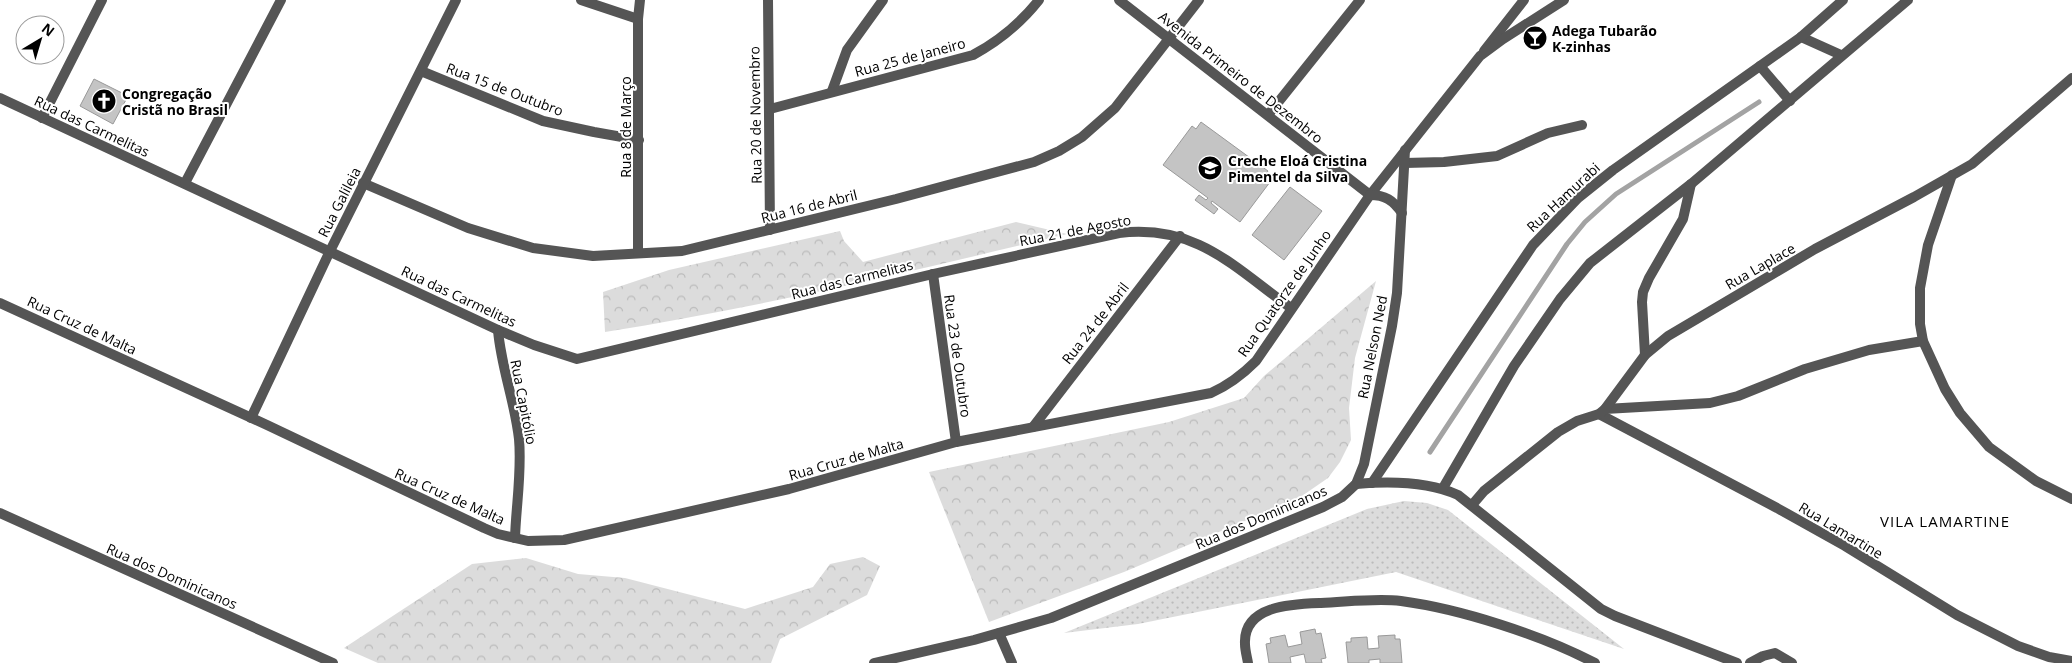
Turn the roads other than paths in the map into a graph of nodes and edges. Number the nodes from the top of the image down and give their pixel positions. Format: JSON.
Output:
{"nodes":[{"id":1,"x":102,"y":0,"type":"edge"},
{"id":2,"x":281,"y":0,"type":"edge"},
{"id":3,"x":456,"y":0,"type":"edge"},
{"id":4,"x":581,"y":0,"type":"edge"},
{"id":5,"x":640,"y":0,"type":"edge"},
{"id":6,"x":768,"y":0,"type":"edge"},
{"id":7,"x":883,"y":0,"type":"edge"},
{"id":8,"x":1038,"y":0,"type":"edge"},
{"id":9,"x":1119,"y":0,"type":"edge"},
{"id":10,"x":1199,"y":0,"type":"edge"},
{"id":11,"x":1360,"y":0,"type":"edge"},
{"id":12,"x":1524,"y":0,"type":"edge"},
{"id":13,"x":1564,"y":0,"type":"edge"},
{"id":14,"x":1843,"y":0,"type":"edge"},
{"id":15,"x":1908,"y":0,"type":"edge"},
{"id":16,"x":638,"y":19,"type":"junction"},
{"id":17,"x":1801,"y":37,"type":"junction"},
{"id":18,"x":1168,"y":38,"type":"junction"},
{"id":19,"x":1841,"y":55,"type":"junction"},
{"id":20,"x":1480,"y":56,"type":"junction"},
{"id":21,"x":1760,"y":66,"type":"junction"},
{"id":22,"x":421,"y":71,"type":"junction"},
{"id":23,"x":2072,"y":78,"type":"edge"},
{"id":24,"x":832,"y":91,"type":"junction"},
{"id":25,"x":0,"y":98,"type":"edge"},
{"id":26,"x":1790,"y":101,"type":"junction"},
{"id":27,"x":770,"y":109,"type":"junction"},
{"id":28,"x":1268,"y":115,"type":"junction"},
{"id":29,"x":42,"y":118,"type":"junction"},
{"id":30,"x":1582,"y":125,"type":"dead end"},
{"id":31,"x":639,"y":140,"type":"junction"},
{"id":32,"x":1405,"y":150,"type":"junction"},
{"id":33,"x":1405,"y":163,"type":"junction"},
{"id":34,"x":1952,"y":175,"type":"junction"},
{"id":35,"x":185,"y":183,"type":"junction"},
{"id":36,"x":363,"y":183,"type":"junction"},
{"id":37,"x":1691,"y":184,"type":"junction"},
{"id":38,"x":1370,"y":195,"type":"junction"},
{"id":39,"x":1402,"y":213,"type":"junction"},
{"id":40,"x":770,"y":230,"type":"junction"},
{"id":41,"x":1180,"y":236,"type":"junction"},
{"id":42,"x":330,"y":251,"type":"junction"},
{"id":43,"x":638,"y":253,"type":"junction"},
{"id":44,"x":933,"y":274,"type":"junction"},
{"id":45,"x":0,"y":303,"type":"edge"},
{"id":46,"x":1291,"y":308,"type":"junction"},
{"id":47,"x":498,"y":330,"type":"junction"},
{"id":48,"x":1923,"y":341,"type":"junction"},
{"id":49,"x":1645,"y":355,"type":"junction"},
{"id":50,"x":1602,"y":412,"type":"junction"},
{"id":51,"x":251,"y":418,"type":"junction"},
{"id":52,"x":1033,"y":427,"type":"junction"},
{"id":53,"x":956,"y":442,"type":"junction"},
{"id":54,"x":1372,"y":483,"type":"junction"},
{"id":55,"x":1356,"y":484,"type":"junction"},
{"id":56,"x":1443,"y":488,"type":"junction"},
{"id":57,"x":2072,"y":499,"type":"edge"},
{"id":58,"x":1472,"y":505,"type":"junction"},
{"id":59,"x":0,"y":513,"type":"edge"},
{"id":60,"x":515,"y":538,"type":"junction"},
{"id":61,"x":999,"y":633,"type":"junction"},
{"id":62,"x":1716,"y":659,"type":"edge"},
{"id":63,"x":2071,"y":662,"type":"edge"},
{"id":64,"x":333,"y":663,"type":"edge"},
{"id":65,"x":874,"y":663,"type":"edge"},
{"id":66,"x":1012,"y":663,"type":"edge"},
{"id":67,"x":1248,"y":663,"type":"edge"},
{"id":68,"x":1595,"y":663,"type":"edge"},
{"id":69,"x":1737,"y":663,"type":"edge"},
{"id":70,"x":1750,"y":663,"type":"edge"},
{"id":71,"x":1792,"y":663,"type":"edge"}],
"edges":[{"from":1,"to":29,"type":"street"},
{"from":2,"to":35,"type":"street"},
{"from":3,"to":22,"type":"street","name":"Rua Galileia"},
{"from":4,"to":16,"type":"street"},
{"from":5,"to":16,"type":"street","name":"Rua 8 de Março"},
{"from":6,"to":27,"type":"street","name":"Rua 20 de Novembro"},
{"from":7,"to":24,"type":"street"},
{"from":8,"to":24,"type":"street","name":"Rua 25 de Janeiro"},
{"from":9,"to":18,"type":"street","name":"Avenida Primeiro de Dezembro"},
{"from":10,"to":18,"type":"street","name":"Rua 16 de Abril"},
{"from":11,"to":28,"type":"street"},
{"from":12,"to":20,"type":"street"},
{"from":13,"to":20,"type":"street"},
{"from":14,"to":17,"type":"street","name":"Rua Hamurabi"},
{"from":15,"to":19,"type":"street"},
{"from":16,"to":31,"type":"street","name":"Rua 8 de Março"},
{"from":17,"to":19,"type":"street"},
{"from":17,"to":21,"type":"street","name":"Rua Hamurabi"},
{"from":18,"to":28,"type":"street","name":"Avenida Primeiro de Dezembro"},
{"from":18,"to":40,"type":"street","name":"Rua 16 de Abril"},
{"from":19,"to":26,"type":"street"},
{"from":20,"to":32,"type":"street"},
{"from":21,"to":26,"type":"street"},
{"from":21,"to":54,"type":"street","name":"Rua Hamurabi"},
{"from":22,"to":31,"type":"street","name":"Rua 15 de Outubro"},
{"from":22,"to":36,"type":"street","name":"Rua Galileia"},
{"from":23,"to":34,"type":"street","name":"Rua Laplace"},
{"from":24,"to":27,"type":"street","name":"Rua 25 de Janeiro"},
{"from":25,"to":29,"type":"street","name":"Rua das Carmelitas"},
{"from":26,"to":37,"type":"street"},
{"from":27,"to":40,"type":"street","name":"Rua 20 de Novembro"},
{"from":28,"to":38,"type":"street","name":"Avenida Primeiro de Dezembro"},
{"from":29,"to":35,"type":"street","name":"Rua das Carmelitas"},
{"from":30,"to":33,"type":"street"},
{"from":31,"to":43,"type":"street","name":"Rua 8 de Março"},
{"from":32,"to":33,"type":"street","name":"Rua Nelson Ned"},
{"from":32,"to":38,"type":"street"},
{"from":33,"to":39,"type":"street","name":"Rua Nelson Ned"},
{"from":34,"to":48,"type":"street"},
{"from":34,"to":49,"type":"street","name":"Rua Laplace"},
{"from":35,"to":42,"type":"street","name":"Rua das Carmelitas"},
{"from":36,"to":42,"type":"street","name":"Rua Galileia"},
{"from":36,"to":43,"type":"street","name":"Rua 16 de Abril"},
{"from":37,"to":49,"type":"street"},
{"from":37,"to":56,"type":"street"},
{"from":38,"to":39,"type":"street"},
{"from":38,"to":46,"type":"street","name":"Rua Quatorze de Junho"},
{"from":39,"to":55,"type":"street","name":"Rua Nelson Ned"},
{"from":40,"to":43,"type":"street","name":"Rua 16 de Abril"},
{"from":41,"to":44,"type":"street","name":"Rua 21 de Agosto"},
{"from":41,"to":46,"type":"street","name":"Rua 21 de Agosto"},
{"from":41,"to":52,"type":"street","name":"Rua 24 de Abril"},
{"from":42,"to":47,"type":"street","name":"Rua das Carmelitas"},
{"from":42,"to":51,"type":"street","name":"Rua Galileia"},
{"from":44,"to":47,"type":"street","name":"Rua das Carmelitas"},
{"from":44,"to":53,"type":"street","name":"Rua 23 de Outubro"},
{"from":45,"to":51,"type":"street","name":"Rua Cruz de Malta"},
{"from":46,"to":52,"type":"street","name":"Rua Quatorze de Junho"},
{"from":47,"to":60,"type":"street","name":"Rua Capitólio"},
{"from":48,"to":50,"type":"street"},
{"from":48,"to":57,"type":"street"},
{"from":49,"to":50,"type":"street","name":"Rua Laplace"},
{"from":50,"to":58,"type":"street"},
{"from":50,"to":63,"type":"street","name":"Rua Lamartine"},
{"from":51,"to":60,"type":"street","name":"Rua Cruz de Malta"},
{"from":52,"to":53,"type":"street","name":"Rua Cruz de Malta"},
{"from":53,"to":60,"type":"street","name":"Rua Cruz de Malta"},
{"from":54,"to":55,"type":"street"},
{"from":54,"to":56,"type":"street"},
{"from":55,"to":61,"type":"street","name":"Rua dos Dominicanos"},
{"from":56,"to":58,"type":"street"},
{"from":58,"to":62,"type":"street"},
{"from":59,"to":64,"type":"street","name":"Rua dos Dominicanos"},
{"from":61,"to":65,"type":"street","name":"Rua dos Dominicanos"},
{"from":61,"to":66,"type":"street"},
{"from":62,"to":69,"type":"street"},
{"from":67,"to":68,"type":"street"},
{"from":70,"to":71,"type":"street"}]}
